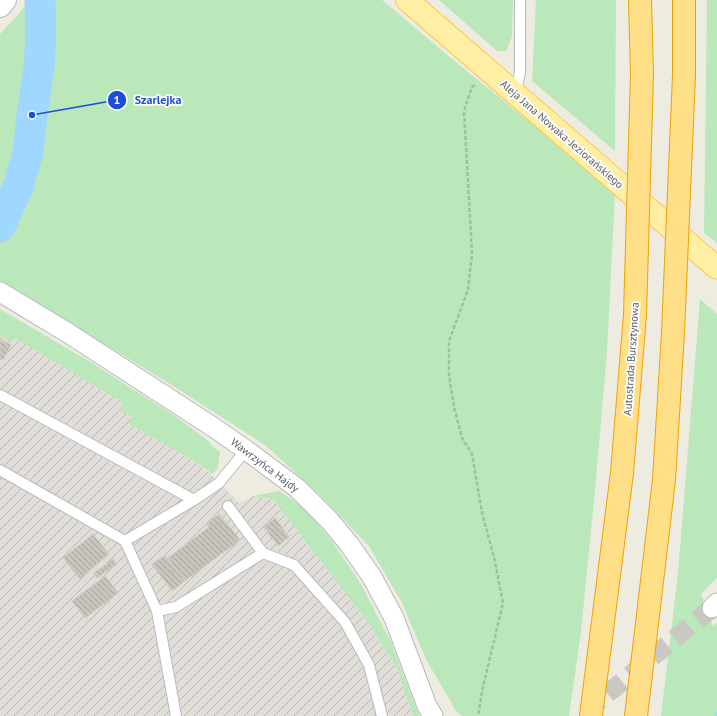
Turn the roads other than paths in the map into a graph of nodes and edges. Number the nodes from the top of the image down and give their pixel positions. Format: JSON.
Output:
{"nodes":[{"id":1,"x":5,"y":0,"type":"edge"},
{"id":2,"x":407,"y":0,"type":"edge"},
{"id":3,"x":520,"y":0,"type":"edge"},
{"id":4,"x":640,"y":0,"type":"edge"},
{"id":5,"x":684,"y":0,"type":"edge"},
{"id":6,"x":0,"y":6,"type":"edge"},
{"id":7,"x":516,"y":94,"type":"junction"},
{"id":8,"x":717,"y":268,"type":"edge"},
{"id":9,"x":4,"y":294,"type":"edge"},
{"id":10,"x":0,"y":395,"type":"edge"},
{"id":11,"x":246,"y":450,"type":"junction"},
{"id":12,"x":0,"y":470,"type":"edge"},
{"id":13,"x":194,"y":500,"type":"junction"},
{"id":14,"x":228,"y":506,"type":"dead end"},
{"id":15,"x":126,"y":541,"type":"junction"},
{"id":16,"x":263,"y":553,"type":"junction"},
{"id":17,"x":157,"y":611,"type":"junction"},
{"id":18,"x":176,"y":716,"type":"edge"},
{"id":19,"x":382,"y":716,"type":"edge"},
{"id":20,"x":433,"y":716,"type":"edge"},
{"id":21,"x":591,"y":716,"type":"edge"},
{"id":22,"x":636,"y":716,"type":"edge"}],
"edges":[{"from":1,"to":6,"type":"street"},
{"from":2,"to":7,"type":"main road","name":"Aleja Jana Nowaka-Jeziorańskiego"},
{"from":3,"to":7,"type":"lane"},
{"from":4,"to":21,"type":"highway","name":"Autostrada Bursztynowa","bridge":true},
{"from":5,"to":22,"type":"highway","bridge":true},
{"from":7,"to":8,"type":"main road","name":"Aleja Jana Nowaka-Jeziorańskiego"},
{"from":9,"to":11,"type":"street","name":"Wawrzyńca Hajdy"},
{"from":10,"to":13,"type":"lane"},
{"from":11,"to":13,"type":"lane"},
{"from":11,"to":20,"type":"street","name":"Wawrzyńca Hajdy"},
{"from":12,"to":15,"type":"lane"},
{"from":13,"to":15,"type":"lane"},
{"from":14,"to":16,"type":"lane"},
{"from":15,"to":17,"type":"lane"},
{"from":16,"to":17,"type":"lane"},
{"from":16,"to":19,"type":"lane"},
{"from":17,"to":18,"type":"lane"}]}
